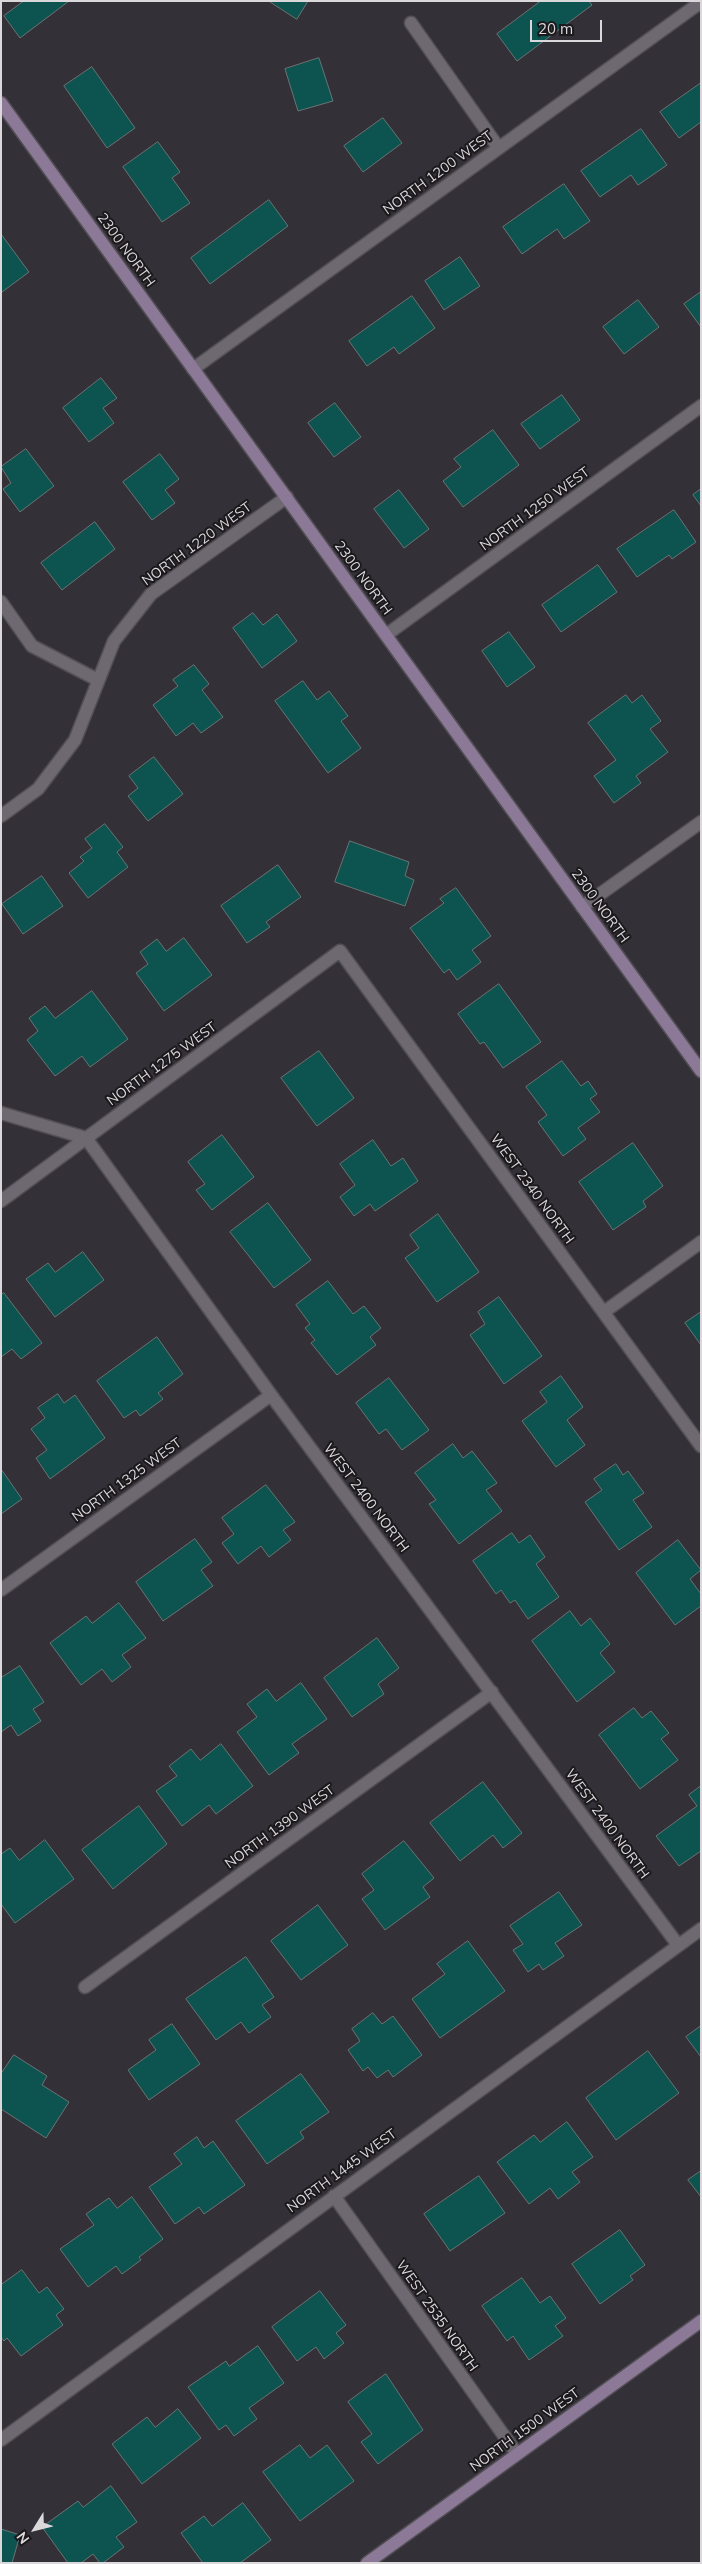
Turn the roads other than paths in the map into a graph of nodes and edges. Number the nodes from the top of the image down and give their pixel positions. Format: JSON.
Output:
{"nodes":[{"id":1,"x":701,"y":2,"type":"edge"},
{"id":2,"x":411,"y":23,"type":"dead end"},
{"id":3,"x":1,"y":102,"type":"edge"},
{"id":4,"x":498,"y":147,"type":"junction"},
{"id":5,"x":193,"y":369,"type":"junction"},
{"id":6,"x":701,"y":406,"type":"edge"},
{"id":7,"x":287,"y":497,"type":"junction"},
{"id":8,"x":1,"y":602,"type":"edge"},
{"id":9,"x":386,"y":635,"type":"junction"},
{"id":10,"x":98,"y":680,"type":"junction"},
{"id":11,"x":1,"y":816,"type":"edge"},
{"id":12,"x":701,"y":822,"type":"edge"},
{"id":13,"x":582,"y":907,"type":"junction"},
{"id":14,"x":340,"y":951,"type":"joint"},
{"id":15,"x":701,"y":1071,"type":"edge"},
{"id":16,"x":1,"y":1112,"type":"edge"},
{"id":17,"x":86,"y":1138,"type":"junction"},
{"id":18,"x":1,"y":1201,"type":"edge"},
{"id":19,"x":701,"y":1242,"type":"edge"},
{"id":20,"x":604,"y":1312,"type":"junction"},
{"id":21,"x":271,"y":1394,"type":"junction"},
{"id":22,"x":701,"y":1446,"type":"edge"},
{"id":23,"x":1,"y":1590,"type":"edge"},
{"id":24,"x":492,"y":1692,"type":"junction"},
{"id":25,"x":701,"y":1928,"type":"edge"},
{"id":26,"x":678,"y":1945,"type":"junction"},
{"id":27,"x":85,"y":1987,"type":"dead end"},
{"id":28,"x":334,"y":2196,"type":"junction"},
{"id":29,"x":701,"y":2321,"type":"edge"},
{"id":30,"x":1,"y":2440,"type":"edge"},
{"id":31,"x":517,"y":2454,"type":"junction"},
{"id":32,"x":367,"y":2563,"type":"edge"}],
"edges":[{"from":1,"to":4,"type":"street","name":"NORTH 1200 WEST"},
{"from":2,"to":4,"type":"street"},
{"from":3,"to":5,"type":"street","name":"2300 NORTH"},
{"from":4,"to":5,"type":"street","name":"NORTH 1200 WEST"},
{"from":5,"to":7,"type":"street","name":"2300 NORTH"},
{"from":6,"to":9,"type":"street","name":"NORTH 1250 WEST"},
{"from":7,"to":9,"type":"street","name":"2300 NORTH"},
{"from":7,"to":10,"type":"street","name":"NORTH 1220 WEST"},
{"from":8,"to":10,"type":"street"},
{"from":9,"to":13,"type":"street","name":"2300 NORTH"},
{"from":10,"to":11,"type":"street","name":"NORTH 1220 WEST"},
{"from":12,"to":13,"type":"street"},
{"from":13,"to":15,"type":"street","name":"2300 NORTH"},
{"from":14,"to":17,"type":"street","name":"NORTH 1275 WEST"},
{"from":14,"to":20,"type":"street","name":"WEST 2340 NORTH"},
{"from":16,"to":17,"type":"street"},
{"from":17,"to":18,"type":"street","name":"NORTH 1275 WEST"},
{"from":17,"to":21,"type":"street","name":"WEST 2400 NORTH"},
{"from":19,"to":20,"type":"street"},
{"from":20,"to":22,"type":"street","name":"WEST 2340 NORTH"},
{"from":21,"to":23,"type":"street","name":"NORTH 1325 WEST"},
{"from":21,"to":24,"type":"street","name":"WEST 2400 NORTH"},
{"from":24,"to":26,"type":"street","name":"WEST 2400 NORTH"},
{"from":24,"to":27,"type":"street","name":"NORTH 1390 WEST"},
{"from":25,"to":26,"type":"street","name":"NORTH 1445 WEST"},
{"from":26,"to":28,"type":"street","name":"NORTH 1445 WEST"},
{"from":28,"to":30,"type":"street","name":"NORTH 1445 WEST"},
{"from":28,"to":31,"type":"street","name":"WEST 2535 NORTH"},
{"from":29,"to":31,"type":"street","name":"NORTH 1500 WEST"},
{"from":31,"to":32,"type":"street","name":"NORTH 1500 WEST"}]}
